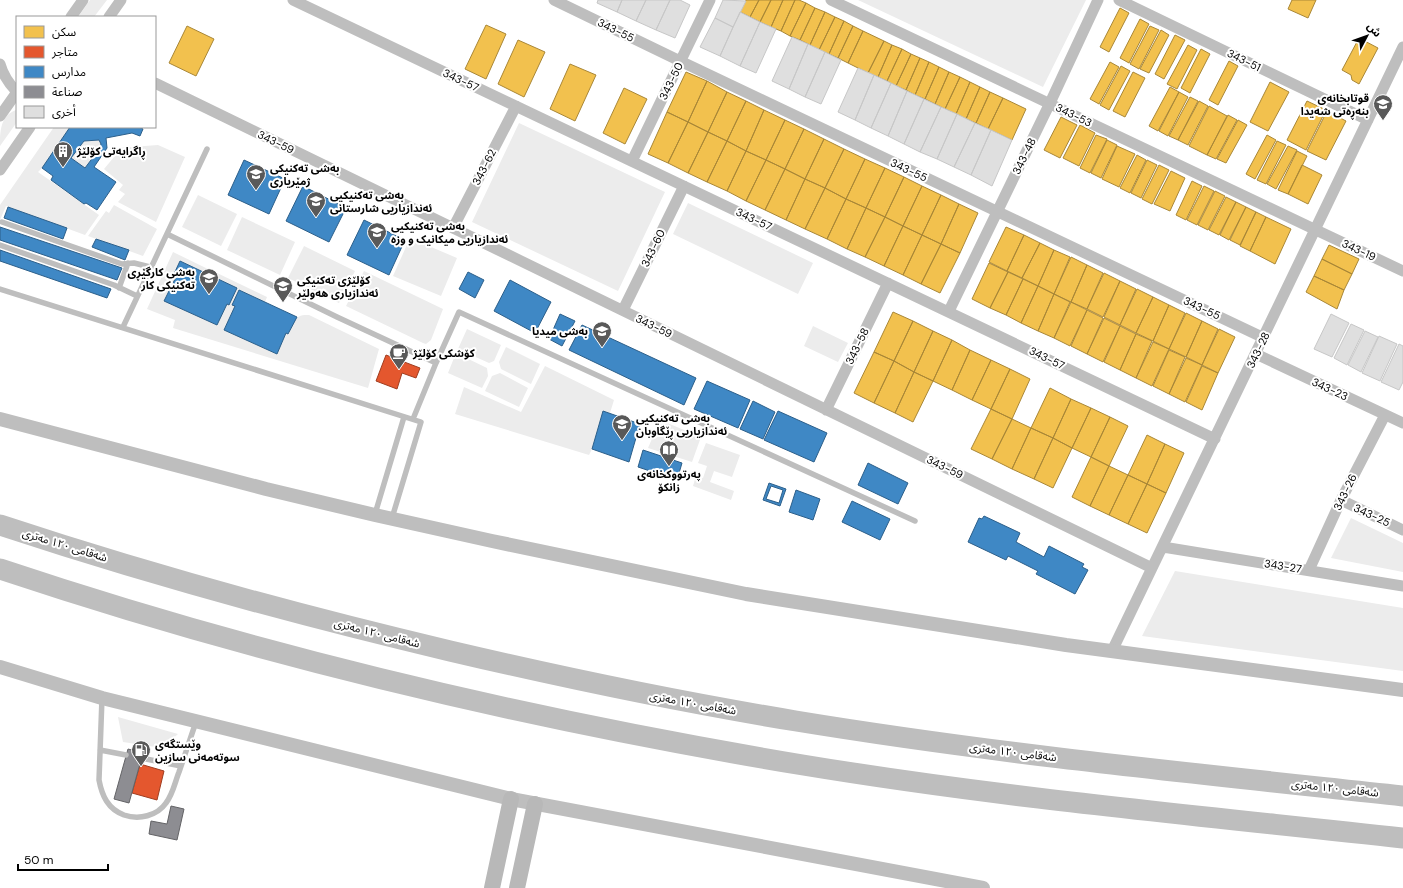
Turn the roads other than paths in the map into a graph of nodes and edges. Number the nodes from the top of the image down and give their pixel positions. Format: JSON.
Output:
{"nodes":[{"id":1,"x":83,"y":0,"type":"edge"},
{"id":2,"x":121,"y":0,"type":"edge"},
{"id":3,"x":293,"y":0,"type":"edge"},
{"id":4,"x":554,"y":0,"type":"edge"},
{"id":5,"x":710,"y":0,"type":"edge"},
{"id":6,"x":831,"y":0,"type":"edge"},
{"id":7,"x":1098,"y":0,"type":"edge"},
{"id":8,"x":1119,"y":0,"type":"edge"},
{"id":9,"x":72,"y":16,"type":"edge"},
{"id":10,"x":110,"y":16,"type":"edge"},
{"id":11,"x":1403,"y":47,"type":"edge"},
{"id":12,"x":680,"y":61,"type":"junction"},
{"id":13,"x":1,"y":68,"type":"edge"},
{"id":14,"x":156,"y":83,"type":"edge"},
{"id":15,"x":16,"y":91,"type":"edge"},
{"id":16,"x":16,"y":93,"type":"edge"},
{"id":17,"x":1050,"y":103,"type":"junction"},
{"id":18,"x":516,"y":106,"type":"junction"},
{"id":19,"x":0,"y":116,"type":"edge"},
{"id":20,"x":1368,"y":120,"type":"junction"},
{"id":21,"x":29,"y":128,"type":"edge"},
{"id":22,"x":207,"y":149,"type":"dead end"},
{"id":23,"x":632,"y":161,"type":"junction"},
{"id":24,"x":0,"y":170,"type":"edge"},
{"id":25,"x":684,"y":186,"type":"junction"},
{"id":26,"x":997,"y":212,"type":"junction"},
{"id":27,"x":2,"y":222,"type":"dead end"},
{"id":28,"x":453,"y":228,"type":"junction"},
{"id":29,"x":1316,"y":230,"type":"junction"},
{"id":30,"x":167,"y":234,"type":"junction"},
{"id":31,"x":0,"y":245,"type":"edge"},
{"id":32,"x":128,"y":263,"type":"junction"},
{"id":33,"x":150,"y":268,"type":"junction"},
{"id":34,"x":1403,"y":270,"type":"edge"},
{"id":35,"x":888,"y":283,"type":"junction"},
{"id":36,"x":120,"y":288,"type":"junction"},
{"id":37,"x":0,"y":289,"type":"edge"},
{"id":38,"x":137,"y":296,"type":"junction"},
{"id":39,"x":623,"y":310,"type":"junction"},
{"id":40,"x":949,"y":312,"type":"junction"},
{"id":41,"x":123,"y":327,"type":"junction"},
{"id":42,"x":1264,"y":338,"type":"junction"},
{"id":43,"x":1256,"y":354,"type":"junction"},
{"id":44,"x":436,"y":363,"type":"junction"},
{"id":45,"x":826,"y":410,"type":"junction"},
{"id":46,"x":1385,"y":415,"type":"junction"},
{"id":47,"x":404,"y":417,"type":"junction"},
{"id":48,"x":0,"y":419,"type":"edge"},
{"id":49,"x":413,"y":419,"type":"junction"},
{"id":50,"x":1403,"y":423,"type":"edge"},
{"id":51,"x":1215,"y":439,"type":"junction"},
{"id":52,"x":1340,"y":500,"type":"junction"},
{"id":53,"x":375,"y":515,"type":"junction"},
{"id":54,"x":392,"y":518,"type":"junction"},
{"id":55,"x":916,"y":521,"type":"dead end"},
{"id":56,"x":0,"y":525,"type":"edge"},
{"id":57,"x":1403,"y":530,"type":"edge"},
{"id":58,"x":1162,"y":547,"type":"junction"},
{"id":59,"x":1152,"y":568,"type":"junction"},
{"id":60,"x":0,"y":569,"type":"edge"},
{"id":61,"x":1309,"y":570,"type":"junction"},
{"id":62,"x":1403,"y":586,"type":"edge"},
{"id":63,"x":1112,"y":651,"type":"junction"},
{"id":64,"x":0,"y":667,"type":"edge"},
{"id":65,"x":1403,"y":690,"type":"edge"},
{"id":66,"x":102,"y":698,"type":"junction"},
{"id":67,"x":196,"y":721,"type":"junction"},
{"id":68,"x":100,"y":750,"type":"junction"},
{"id":69,"x":126,"y":755,"type":"dead end"},
{"id":70,"x":141,"y":758,"type":"dead end"},
{"id":71,"x":181,"y":766,"type":"junction"},
{"id":72,"x":1403,"y":796,"type":"edge"},
{"id":73,"x":511,"y":800,"type":"junction"},
{"id":74,"x":535,"y":804,"type":"junction"},
{"id":75,"x":1403,"y":838,"type":"edge"},
{"id":76,"x":492,"y":888,"type":"edge"},
{"id":77,"x":517,"y":888,"type":"edge"},
{"id":78,"x":983,"y":888,"type":"edge"}],
"edges":[{"from":1,"to":9,"type":"street"},
{"from":2,"to":10,"type":"street"},
{"from":3,"to":18,"type":"street","name":"343-57"},
{"from":4,"to":12,"type":"street","name":"343-55"},
{"from":5,"to":12,"type":"street","name":"343-50"},
{"from":6,"to":17,"type":"street","name":"343-53"},
{"from":7,"to":17,"type":"street","name":"343-48"},
{"from":8,"to":20,"type":"street","name":"343-51"},
{"from":11,"to":20,"type":"street","name":"343-28"},
{"from":12,"to":23,"type":"street","name":"343-50"},
{"from":12,"to":26,"type":"street","name":"343-55"},
{"from":13,"to":15,"type":"street"},
{"from":14,"to":28,"type":"street","name":"343-59"},
{"from":16,"to":19,"type":"street"},
{"from":17,"to":26,"type":"street","name":"343-48"},
{"from":17,"to":29,"type":"street","name":"343-53"},
{"from":18,"to":23,"type":"street","name":"343-57"},
{"from":18,"to":28,"type":"street","name":"343-62"},
{"from":20,"to":29,"type":"street","name":"343-28"},
{"from":21,"to":24,"type":"street"},
{"from":22,"to":30,"type":"lane"},
{"from":23,"to":25,"type":"street","name":"343-57"},
{"from":25,"to":35,"type":"street","name":"343-57"},
{"from":25,"to":39,"type":"street","name":"343-60"},
{"from":26,"to":40,"type":"street","name":"343-48"},
{"from":26,"to":42,"type":"street","name":"343-55"},
{"from":27,"to":32,"type":"lane"},
{"from":28,"to":39,"type":"street","name":"343-59"},
{"from":29,"to":34,"type":"street","name":"343-19"},
{"from":29,"to":42,"type":"street","name":"343-28"},
{"from":30,"to":33,"type":"lane"},
{"from":30,"to":44,"type":"lane"},
{"from":31,"to":36,"type":"lane"},
{"from":32,"to":33,"type":"lane"},
{"from":32,"to":36,"type":"lane"},
{"from":33,"to":38,"type":"lane"},
{"from":35,"to":40,"type":"street","name":"343-57"},
{"from":35,"to":45,"type":"street","name":"343-58"},
{"from":36,"to":38,"type":"lane"},
{"from":37,"to":41,"type":"lane"},
{"from":38,"to":41,"type":"lane"},
{"from":39,"to":45,"type":"street","name":"343-59"},
{"from":40,"to":51,"type":"street","name":"343-57"},
{"from":41,"to":47,"type":"lane"},
{"from":42,"to":43,"type":"street","name":"343-28"},
{"from":43,"to":46,"type":"street","name":"343-23"},
{"from":43,"to":51,"type":"street","name":"343-28"},
{"from":44,"to":49,"type":"lane"},
{"from":44,"to":55,"type":"lane"},
{"from":45,"to":59,"type":"street","name":"343-59"},
{"from":46,"to":50,"type":"street","name":"343-23"},
{"from":46,"to":52,"type":"street","name":"343-26"},
{"from":47,"to":49,"type":"lane"},
{"from":47,"to":53,"type":"lane"},
{"from":48,"to":53,"type":"street"},
{"from":49,"to":54,"type":"lane"},
{"from":51,"to":58,"type":"street","name":"343-28"},
{"from":52,"to":57,"type":"street","name":"343-25"},
{"from":52,"to":61,"type":"street","name":"343-26"},
{"from":53,"to":54,"type":"street"},
{"from":54,"to":63,"type":"street"},
{"from":56,"to":72,"type":"highway","name":"شەقامی ١٢٠ مەتری"},
{"from":58,"to":59,"type":"street","name":"343-28"},
{"from":58,"to":61,"type":"street","name":"343-27"},
{"from":59,"to":63,"type":"street","name":"343-28"},
{"from":60,"to":75,"type":"highway"},
{"from":61,"to":62,"type":"street","name":"343-27"},
{"from":63,"to":65,"type":"street"},
{"from":64,"to":66,"type":"street"},
{"from":66,"to":67,"type":"street"},
{"from":66,"to":68,"type":"lane"},
{"from":67,"to":71,"type":"lane"},
{"from":67,"to":73,"type":"street"},
{"from":68,"to":69,"type":"lane"},
{"from":68,"to":71,"type":"lane"},
{"from":70,"to":71,"type":"lane"},
{"from":73,"to":74,"type":"street"},
{"from":73,"to":76,"type":"main road"},
{"from":74,"to":77,"type":"main road"},
{"from":74,"to":78,"type":"street"}]}
